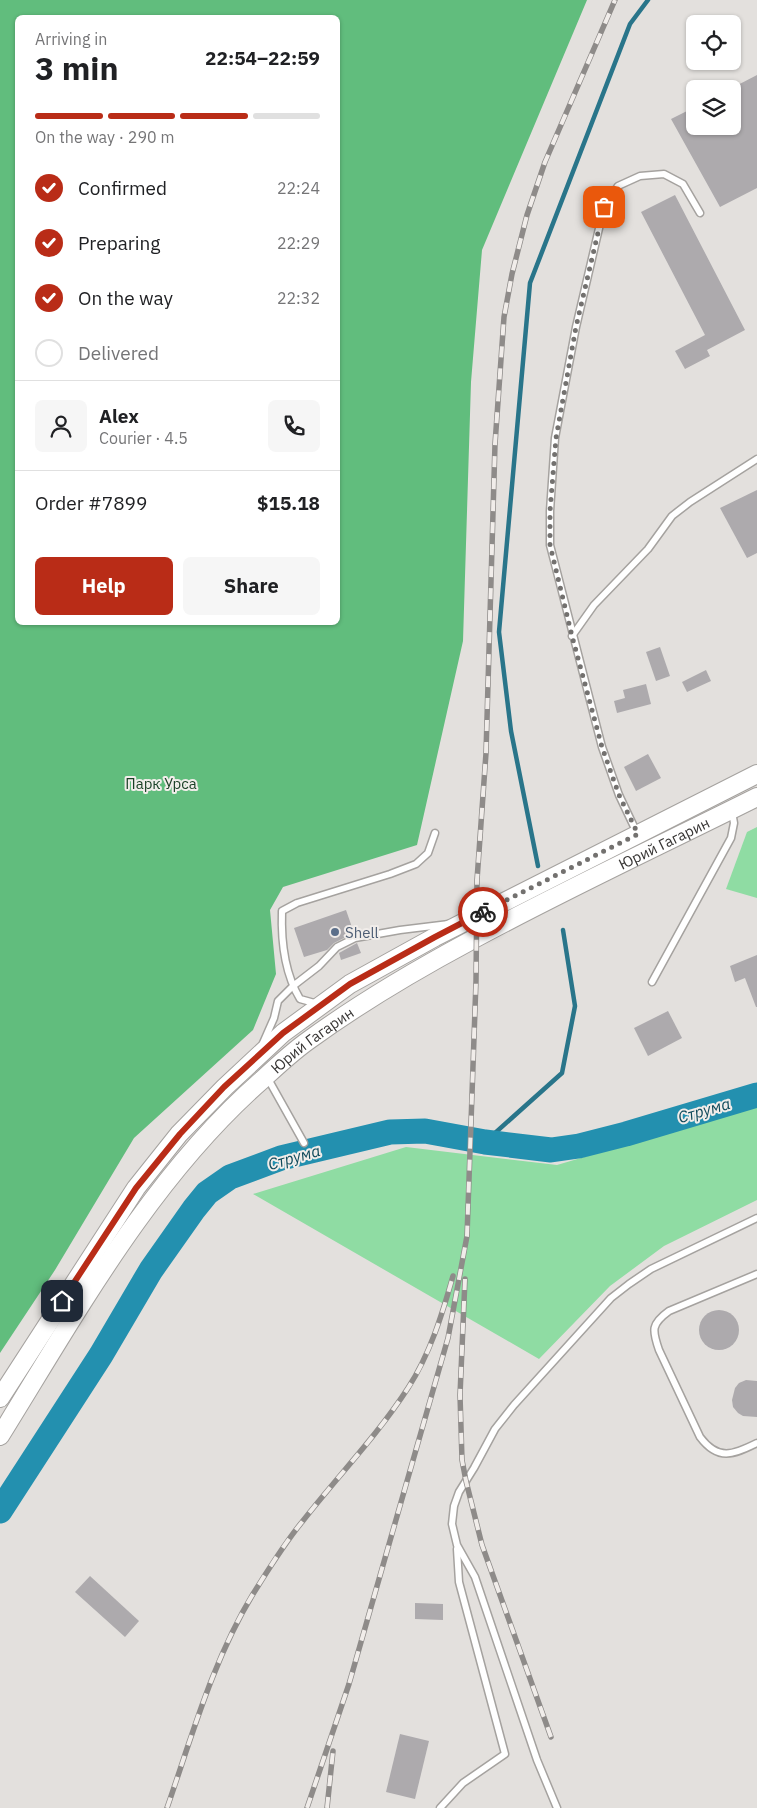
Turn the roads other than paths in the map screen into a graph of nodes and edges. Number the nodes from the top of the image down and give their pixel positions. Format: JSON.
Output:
{"nodes":[{"id":1,"x":700,"y":213,"type":"dead end"},
{"id":2,"x":757,"y":459,"type":"edge"},
{"id":3,"x":572,"y":636,"type":"junction"},
{"id":4,"x":757,"y":774,"type":"edge"},
{"id":5,"x":757,"y":797,"type":"edge"},
{"id":6,"x":731,"y":810,"type":"junction"},
{"id":7,"x":435,"y":833,"type":"dead end"},
{"id":8,"x":638,"y":834,"type":"junction"},
{"id":9,"x":462,"y":922,"type":"junction"},
{"id":10,"x":652,"y":982,"type":"dead end"},
{"id":11,"x":293,"y":986,"type":"junction"},
{"id":12,"x":322,"y":1005,"type":"junction"},
{"id":13,"x":258,"y":1056,"type":"junction"},
{"id":14,"x":266,"y":1076,"type":"junction"},
{"id":15,"x":304,"y":1143,"type":"dead end"},
{"id":16,"x":757,"y":1218,"type":"edge"},
{"id":17,"x":757,"y":1274,"type":"edge"},
{"id":18,"x":0,"y":1398,"type":"edge"},
{"id":19,"x":0,"y":1436,"type":"edge"},
{"id":20,"x":757,"y":1444,"type":"edge"},
{"id":21,"x":457,"y":1545,"type":"junction"},
{"id":22,"x":440,"y":1808,"type":"edge"},
{"id":23,"x":558,"y":1808,"type":"edge"}],
"edges":[{"from":1,"to":3,"type":"lane"},
{"from":2,"to":3,"type":"lane"},
{"from":3,"to":8,"type":"lane"},
{"from":4,"to":8,"type":"street","name":"Юрий Гагарин"},
{"from":5,"to":6,"type":"street","name":"Юрий Гагарин"},
{"from":6,"to":10,"type":"lane"},
{"from":6,"to":14,"type":"street","name":"Юрий Гагарин"},
{"from":7,"to":11,"type":"lane"},
{"from":8,"to":9,"type":"street","name":"Юрий Гагарин"},
{"from":9,"to":11,"type":"lane"},
{"from":9,"to":12,"type":"street","name":"Юрий Гагарин"},
{"from":11,"to":12,"type":"lane"},
{"from":11,"to":13,"type":"lane"},
{"from":12,"to":13,"type":"street","name":"Юрий Гагарин"},
{"from":13,"to":18,"type":"street","name":"Юрий Гагарин"},
{"from":14,"to":15,"type":"lane"},
{"from":14,"to":19,"type":"street","name":"Юрий Гагарин"},
{"from":16,"to":21,"type":"lane"},
{"from":17,"to":20,"type":"lane"},
{"from":21,"to":22,"type":"lane"},
{"from":21,"to":23,"type":"lane"}]}
